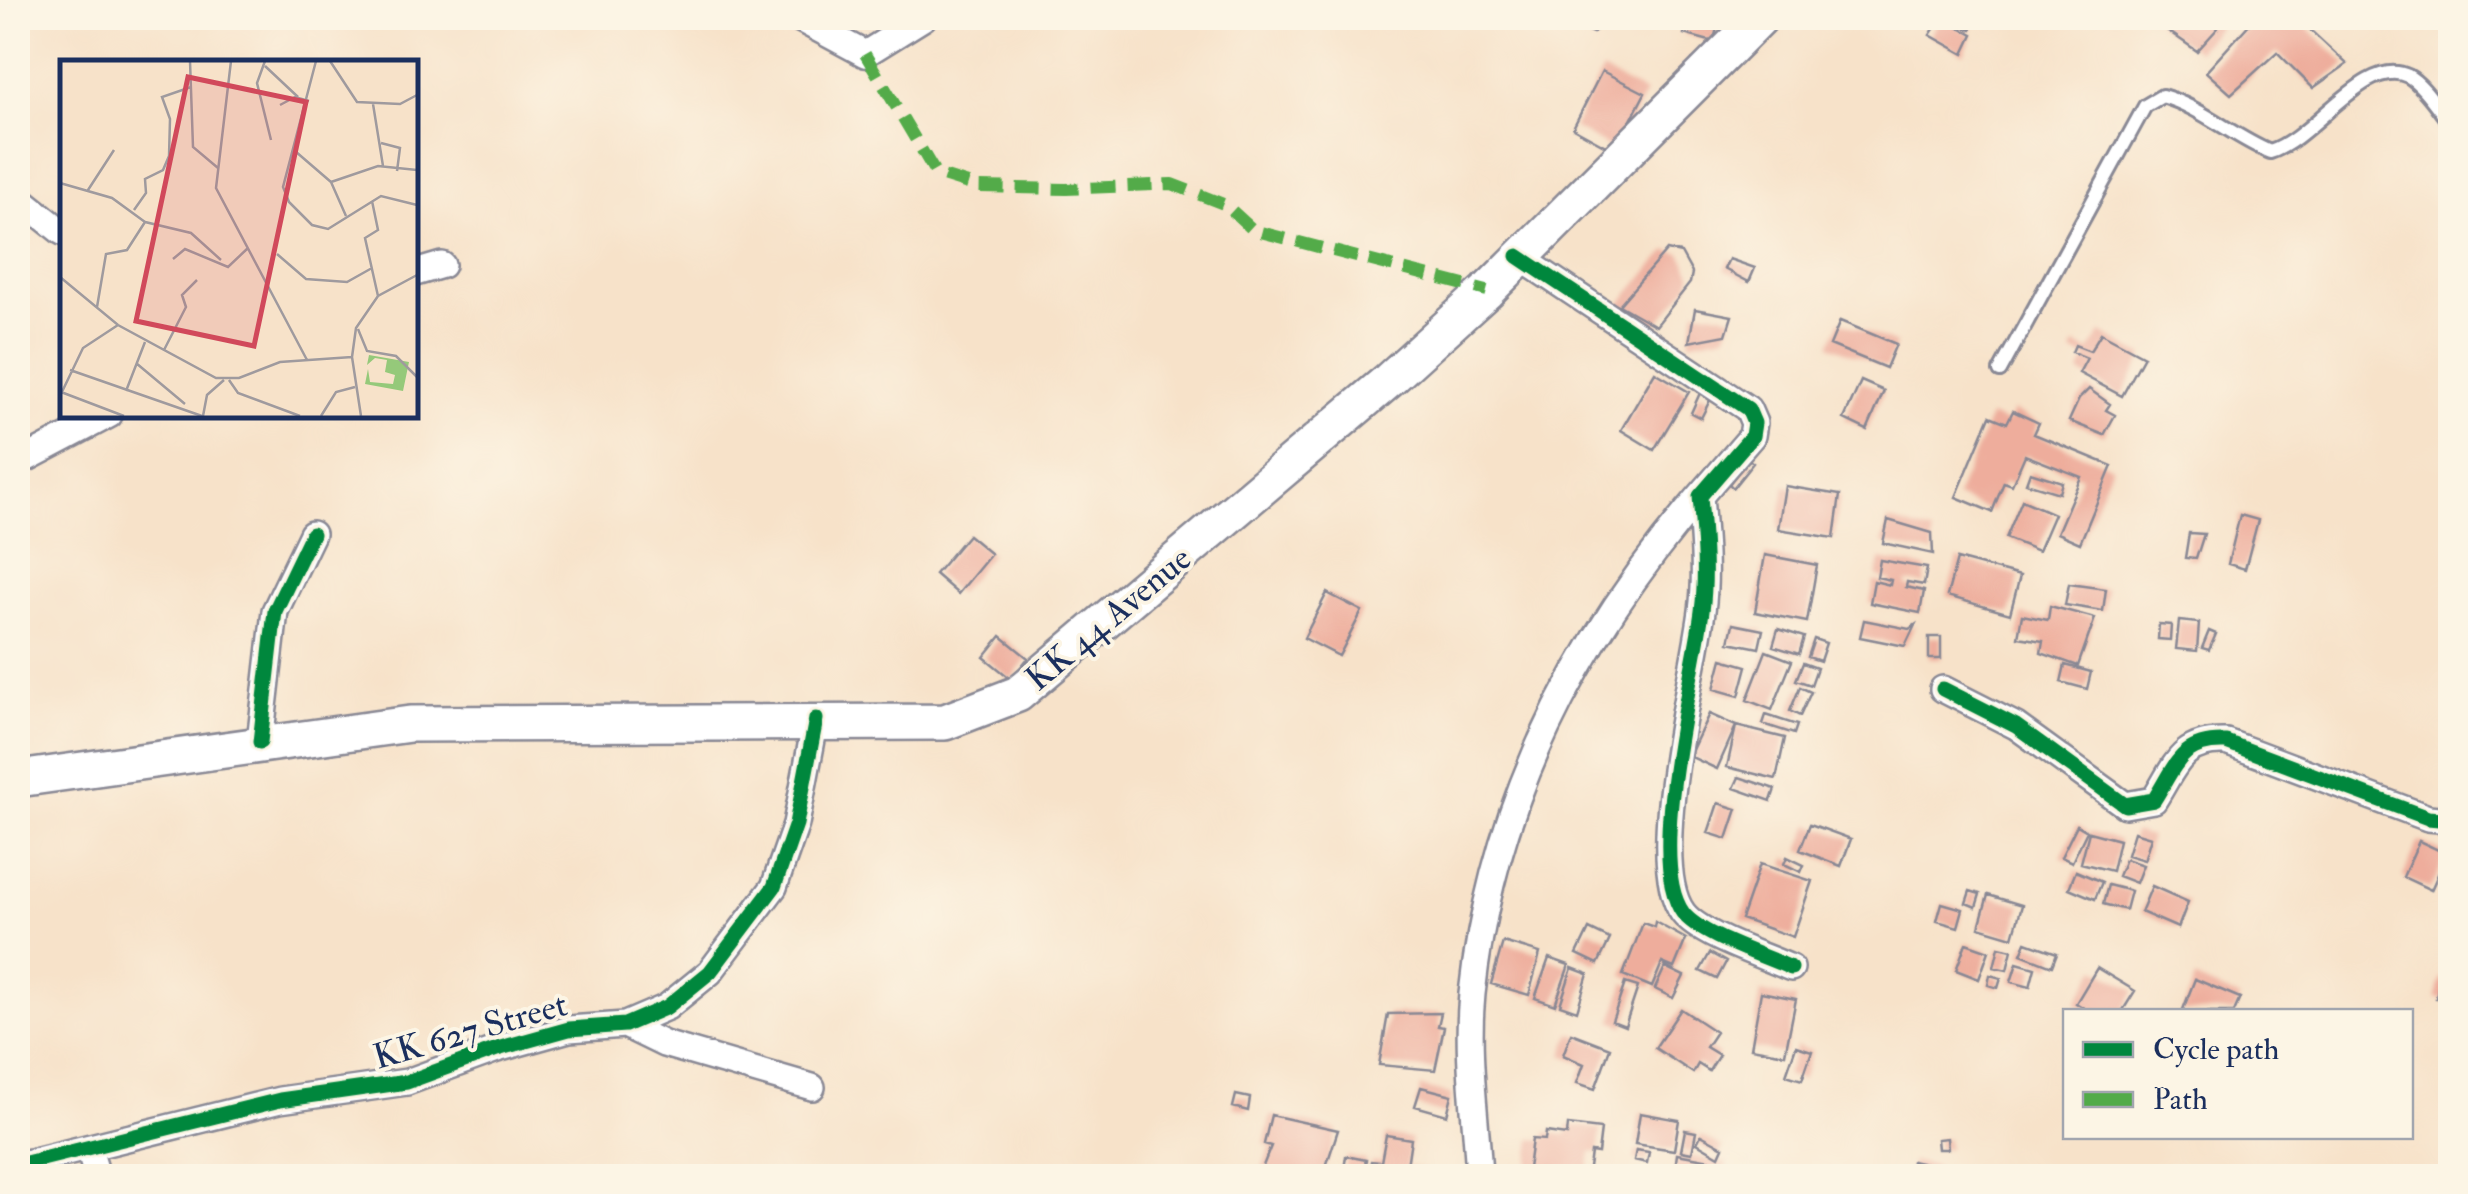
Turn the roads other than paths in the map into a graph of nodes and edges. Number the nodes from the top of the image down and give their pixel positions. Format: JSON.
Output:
{"nodes":[{"id":1,"x":798,"y":18,"type":"edge"},
{"id":2,"x":923,"y":18,"type":"edge"},
{"id":3,"x":1760,"y":18,"type":"edge"},
{"id":4,"x":2450,"y":123,"type":"edge"},
{"id":5,"x":18,"y":198,"type":"edge"},
{"id":6,"x":60,"y":230,"type":"edge"},
{"id":7,"x":1518,"y":256,"type":"junction"},
{"id":8,"x":442,"y":265,"type":"dead end"},
{"id":9,"x":418,"y":272,"type":"edge"},
{"id":10,"x":2000,"y":371,"type":"dead end"},
{"id":11,"x":103,"y":418,"type":"edge"},
{"id":12,"x":18,"y":464,"type":"edge"},
{"id":13,"x":1700,"y":496,"type":"junction"},
{"id":14,"x":312,"y":534,"type":"dead end"},
{"id":15,"x":1943,"y":689,"type":"dead end"},
{"id":16,"x":816,"y":719,"type":"junction"},
{"id":17,"x":260,"y":742,"type":"junction"},
{"id":18,"x":18,"y":779,"type":"edge"},
{"id":19,"x":2450,"y":820,"type":"edge"},
{"id":20,"x":1792,"y":968,"type":"dead end"},
{"id":21,"x":624,"y":1026,"type":"junction"},
{"id":22,"x":812,"y":1087,"type":"dead end"},
{"id":23,"x":89,"y":1149,"type":"junction"},
{"id":24,"x":18,"y":1165,"type":"edge"},
{"id":25,"x":97,"y":1176,"type":"edge"},
{"id":26,"x":1479,"y":1176,"type":"edge"}],
"edges":[{"from":1,"to":2,"type":"street"},
{"from":3,"to":7,"type":"main road","name":"KK 44 Avenue"},
{"from":4,"to":10,"type":"lane"},
{"from":5,"to":6,"type":"street"},
{"from":7,"to":13,"type":"street"},
{"from":7,"to":16,"type":"main road","name":"KK 44 Avenue"},
{"from":8,"to":9,"type":"street"},
{"from":11,"to":12,"type":"street"},
{"from":13,"to":20,"type":"street"},
{"from":13,"to":26,"type":"street"},
{"from":14,"to":17,"type":"street"},
{"from":15,"to":19,"type":"street"},
{"from":16,"to":17,"type":"main road","name":"KK 44 Avenue"},
{"from":16,"to":21,"type":"street","name":"KK 627 Street"},
{"from":17,"to":18,"type":"main road","name":"KK 44 Avenue"},
{"from":21,"to":22,"type":"street"},
{"from":21,"to":23,"type":"street","name":"KK 627 Street"},
{"from":23,"to":24,"type":"street","name":"KK 627 Street"},
{"from":23,"to":25,"type":"street"}]}
